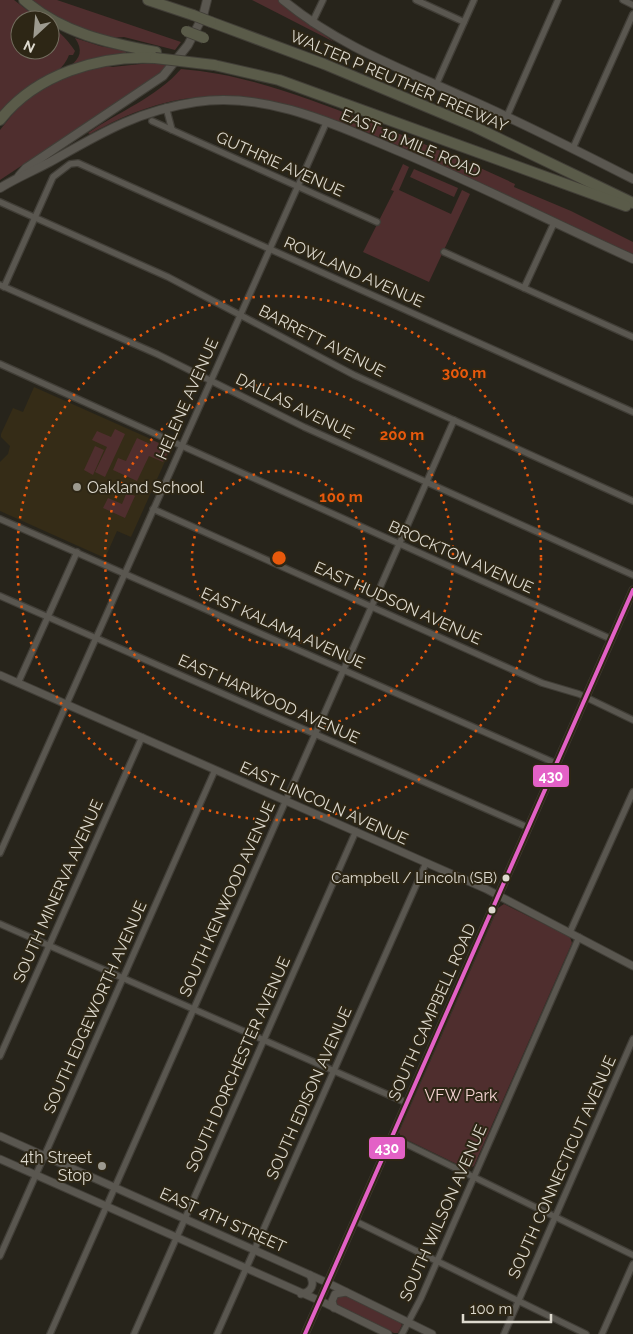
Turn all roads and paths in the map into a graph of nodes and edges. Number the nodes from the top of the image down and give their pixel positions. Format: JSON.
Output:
{"nodes":[{"id":1,"x":24,"y":0,"type":"edge"},
{"id":2,"x":148,"y":0,"type":"edge"},
{"id":3,"x":207,"y":0,"type":"edge"},
{"id":4,"x":283,"y":0,"type":"edge"},
{"id":5,"x":323,"y":0,"type":"edge"},
{"id":6,"x":416,"y":0,"type":"edge"},
{"id":7,"x":474,"y":0,"type":"edge"},
{"id":8,"x":558,"y":0,"type":"edge"},
{"id":9,"x":623,"y":0,"type":"edge"},
{"id":10,"x":633,"y":4,"type":"edge"},
{"id":11,"x":633,"y":14,"type":"edge"},
{"id":12,"x":464,"y":22,"type":"junction"},
{"id":13,"x":312,"y":23,"type":"junction"},
{"id":14,"x":186,"y":31,"type":"dead end"},
{"id":15,"x":204,"y":38,"type":"dead end"},
{"id":16,"x":156,"y":55,"type":"junction"},
{"id":17,"x":436,"y":85,"type":"junction"},
{"id":18,"x":166,"y":108,"type":"junction"},
{"id":19,"x":507,"y":116,"type":"junction"},
{"id":20,"x":0,"y":120,"type":"edge"},
{"id":21,"x":152,"y":121,"type":"dead end"},
{"id":22,"x":327,"y":122,"type":"junction"},
{"id":23,"x":172,"y":130,"type":"junction"},
{"id":24,"x":573,"y":148,"type":"junction"},
{"id":25,"x":19,"y":176,"type":"junction"},
{"id":26,"x":633,"y":179,"type":"edge"},
{"id":27,"x":297,"y":187,"type":"junction"},
{"id":28,"x":0,"y":188,"type":"edge"},
{"id":29,"x":0,"y":202,"type":"edge"},
{"id":30,"x":633,"y":203,"type":"edge"},
{"id":31,"x":633,"y":208,"type":"edge"},
{"id":32,"x":35,"y":219,"type":"junction"},
{"id":33,"x":377,"y":222,"type":"dead end"},
{"id":34,"x":554,"y":223,"type":"junction"},
{"id":35,"x":269,"y":249,"type":"junction"},
{"id":36,"x":444,"y":252,"type":"dead end"},
{"id":37,"x":633,"y":259,"type":"edge"},
{"id":38,"x":2,"y":286,"type":"edge"},
{"id":39,"x":524,"y":288,"type":"junction"},
{"id":40,"x":240,"y":314,"type":"junction"},
{"id":41,"x":633,"y":337,"type":"edge"},
{"id":42,"x":0,"y":364,"type":"edge"},
{"id":43,"x":210,"y":381,"type":"junction"},
{"id":44,"x":633,"y":412,"type":"edge"},
{"id":45,"x":454,"y":420,"type":"junction"},
{"id":46,"x":182,"y":446,"type":"junction"},
{"id":47,"x":426,"y":482,"type":"junction"},
{"id":48,"x":633,"y":501,"type":"edge"},
{"id":49,"x":153,"y":509,"type":"junction"},
{"id":50,"x":0,"y":518,"type":"edge"},
{"id":51,"x":398,"y":545,"type":"junction"},
{"id":52,"x":77,"y":552,"type":"junction"},
{"id":53,"x":124,"y":573,"type":"junction"},
{"id":54,"x":633,"y":575,"type":"edge"},
{"id":55,"x":633,"y":590,"type":"edge"},
{"id":56,"x":0,"y":596,"type":"edge"},
{"id":57,"x":371,"y":606,"type":"junction"},
{"id":58,"x":48,"y":617,"type":"junction"},
{"id":59,"x":96,"y":638,"type":"junction"},
{"id":60,"x":611,"y":639,"type":"junction"},
{"id":61,"x":343,"y":670,"type":"junction"},
{"id":62,"x":0,"y":675,"type":"edge"},
{"id":63,"x":18,"y":683,"type":"junction"},
{"id":64,"x":585,"y":696,"type":"junction"},
{"id":65,"x":66,"y":704,"type":"junction"},
{"id":66,"x":633,"y":720,"type":"edge"},
{"id":67,"x":315,"y":734,"type":"junction"},
{"id":68,"x":142,"y":737,"type":"junction"},
{"id":69,"x":556,"y":763,"type":"junction"},
{"id":70,"x":215,"y":770,"type":"junction"},
{"id":71,"x":633,"y":792,"type":"edge"},
{"id":72,"x":285,"y":800,"type":"junction"},
{"id":73,"x":527,"y":827,"type":"junction"},
{"id":74,"x":356,"y":832,"type":"junction"},
{"id":75,"x":0,"y":852,"type":"edge"},
{"id":76,"x":426,"y":863,"type":"junction"},
{"id":77,"x":498,"y":894,"type":"junction"},
{"id":78,"x":0,"y":924,"type":"edge"},
{"id":79,"x":570,"y":932,"type":"junction"},
{"id":80,"x":579,"y":937,"type":"junction"},
{"id":81,"x":49,"y":946,"type":"junction"},
{"id":82,"x":633,"y":966,"type":"edge"},
{"id":83,"x":122,"y":978,"type":"junction"},
{"id":84,"x":193,"y":1009,"type":"junction"},
{"id":85,"x":633,"y":1039,"type":"edge"},
{"id":86,"x":264,"y":1040,"type":"junction"},
{"id":87,"x":0,"y":1056,"type":"edge"},
{"id":88,"x":334,"y":1070,"type":"junction"},
{"id":89,"x":407,"y":1103,"type":"junction"},
{"id":90,"x":0,"y":1136,"type":"edge"},
{"id":91,"x":392,"y":1137,"type":"junction"},
{"id":92,"x":44,"y":1156,"type":"junction"},
{"id":93,"x":0,"y":1159,"type":"edge"},
{"id":94,"x":35,"y":1175,"type":"junction"},
{"id":95,"x":473,"y":1177,"type":"junction"},
{"id":96,"x":115,"y":1187,"type":"junction"},
{"id":97,"x":106,"y":1206,"type":"junction"},
{"id":98,"x":555,"y":1217,"type":"junction"},
{"id":99,"x":185,"y":1218,"type":"junction"},
{"id":100,"x":355,"y":1221,"type":"junction"},
{"id":101,"x":176,"y":1238,"type":"junction"},
{"id":102,"x":255,"y":1250,"type":"junction"},
{"id":103,"x":633,"y":1255,"type":"edge"},
{"id":104,"x":0,"y":1256,"type":"edge"},
{"id":105,"x":437,"y":1262,"type":"junction"},
{"id":106,"x":633,"y":1264,"type":"edge"},
{"id":107,"x":247,"y":1270,"type":"junction"},
{"id":108,"x":310,"y":1275,"type":"junction"},
{"id":109,"x":328,"y":1283,"type":"junction"},
{"id":110,"x":346,"y":1292,"type":"junction"},
{"id":111,"x":301,"y":1294,"type":"junction"},
{"id":112,"x":319,"y":1301,"type":"junction"},
{"id":113,"x":518,"y":1301,"type":"junction"},
{"id":114,"x":334,"y":1308,"type":"junction"},
{"id":115,"x":408,"y":1322,"type":"junction"},
{"id":116,"x":50,"y":1334,"type":"edge"},
{"id":117,"x":134,"y":1334,"type":"edge"},
{"id":118,"x":218,"y":1334,"type":"edge"},
{"id":119,"x":305,"y":1334,"type":"edge"},
{"id":120,"x":388,"y":1334,"type":"edge"},
{"id":121,"x":402,"y":1334,"type":"edge"},
{"id":122,"x":432,"y":1334,"type":"edge"},
{"id":123,"x":504,"y":1334,"type":"edge"},
{"id":124,"x":586,"y":1334,"type":"edge"},
{"id":125,"x":602,"y":1334,"type":"edge"}],
"edges":[{"from":1,"to":16,"type":"highway"},
{"from":2,"to":30,"type":"highway","name":"WALTER P REUTHER FREEWAY","bridge":true},
{"from":3,"to":25,"type":"main road"},
{"from":4,"to":13,"type":"main road"},
{"from":5,"to":13,"type":"street"},
{"from":6,"to":12,"type":"street"},
{"from":7,"to":12,"type":"street"},
{"from":8,"to":19,"type":"street"},
{"from":9,"to":10,"type":"street"},
{"from":11,"to":24,"type":"street"},
{"from":12,"to":17,"type":"street"},
{"from":13,"to":17,"type":"main road"},
{"from":14,"to":15,"type":"highway","bridge":true},
{"from":16,"to":20,"type":"highway"},
{"from":16,"to":31,"type":"highway","bridge":true},
{"from":17,"to":19,"type":"main road"},
{"from":18,"to":22,"type":"main road","name":"EAST 10 MILE ROAD"},
{"from":18,"to":23,"type":"street"},
{"from":18,"to":25,"type":"main road","name":"EAST 10 MILE ROAD"},
{"from":19,"to":24,"type":"main road"},
{"from":21,"to":23,"type":"street","name":"GUTHRIE AVENUE"},
{"from":22,"to":27,"type":"street","name":"HELENE AVENUE"},
{"from":22,"to":34,"type":"main road","name":"EAST 10 MILE ROAD"},
{"from":23,"to":27,"type":"street","name":"GUTHRIE AVENUE"},
{"from":24,"to":26,"type":"main road"},
{"from":25,"to":28,"type":"main road"},
{"from":27,"to":33,"type":"street","name":"GUTHRIE AVENUE"},
{"from":27,"to":35,"type":"street","name":"HELENE AVENUE"},
{"from":29,"to":32,"type":"street","name":"BARRETT AVENUE"},
{"from":32,"to":35,"type":"street","name":"ROWLAND AVENUE"},
{"from":32,"to":38,"type":"street"},
{"from":32,"to":40,"type":"street","name":"BARRETT AVENUE"},
{"from":34,"to":37,"type":"main road","name":"EAST 10 MILE ROAD"},
{"from":34,"to":39,"type":"street"},
{"from":35,"to":40,"type":"street","name":"HELENE AVENUE"},
{"from":35,"to":44,"type":"street","name":"ROWLAND AVENUE"},
{"from":36,"to":39,"type":"street"},
{"from":38,"to":43,"type":"street","name":"DALLAS AVENUE"},
{"from":39,"to":41,"type":"street"},
{"from":40,"to":43,"type":"street","name":"HELENE AVENUE"},
{"from":40,"to":45,"type":"street","name":"BARRETT AVENUE"},
{"from":42,"to":46,"type":"street","name":"BROCKTON AVENUE"},
{"from":43,"to":46,"type":"street","name":"HELENE AVENUE"},
{"from":43,"to":47,"type":"street","name":"DALLAS AVENUE"},
{"from":45,"to":47,"type":"street","name":"SOUTH KENWOOD AVENUE"},
{"from":45,"to":48,"type":"street","name":"BARRETT AVENUE"},
{"from":46,"to":49,"type":"street","name":"HELENE AVENUE"},
{"from":46,"to":51,"type":"street","name":"BROCKTON AVENUE"},
{"from":47,"to":51,"type":"street","name":"SOUTH KENWOOD AVENUE"},
{"from":47,"to":54,"type":"street","name":"DALLAS AVENUE"},
{"from":49,"to":53,"type":"street","name":"HELENE AVENUE"},
{"from":49,"to":57,"type":"street","name":"EAST HUDSON AVENUE"},
{"from":50,"to":52,"type":"street","name":"EAST KALAMA AVENUE"},
{"from":51,"to":57,"type":"street","name":"SOUTH KENWOOD AVENUE"},
{"from":51,"to":60,"type":"street","name":"BROCKTON AVENUE"},
{"from":52,"to":53,"type":"street","name":"EAST KALAMA AVENUE"},
{"from":52,"to":58,"type":"street"},
{"from":53,"to":59,"type":"street","name":"HELENE AVENUE"},
{"from":53,"to":61,"type":"street","name":"EAST KALAMA AVENUE"},
{"from":55,"to":60,"type":"street","name":"SOUTH CAMPBELL ROAD"},
{"from":56,"to":58,"type":"street","name":"EAST HARWOOD AVENUE"},
{"from":57,"to":61,"type":"street","name":"SOUTH KENWOOD AVENUE"},
{"from":57,"to":64,"type":"street","name":"EAST HUDSON AVENUE"},
{"from":58,"to":59,"type":"street","name":"EAST HARWOOD AVENUE"},
{"from":58,"to":63,"type":"street"},
{"from":59,"to":65,"type":"street","name":"HELENE AVENUE"},
{"from":59,"to":67,"type":"street","name":"EAST HARWOOD AVENUE"},
{"from":60,"to":64,"type":"street","name":"SOUTH CAMPBELL ROAD"},
{"from":61,"to":67,"type":"street","name":"SOUTH KENWOOD AVENUE"},
{"from":61,"to":69,"type":"street","name":"EAST KALAMA AVENUE"},
{"from":62,"to":63,"type":"street","name":"EAST LINCOLN AVENUE"},
{"from":63,"to":65,"type":"street","name":"EAST LINCOLN AVENUE"},
{"from":64,"to":66,"type":"street","name":"EAST HUDSON AVENUE"},
{"from":64,"to":69,"type":"street","name":"SOUTH CAMPBELL ROAD"},
{"from":65,"to":68,"type":"street","name":"EAST LINCOLN AVENUE"},
{"from":65,"to":75,"type":"street","name":"HELENE AVENUE"},
{"from":67,"to":72,"type":"street","name":"SOUTH KENWOOD AVENUE"},
{"from":67,"to":73,"type":"street","name":"EAST HARWOOD AVENUE"},
{"from":68,"to":70,"type":"street","name":"EAST LINCOLN AVENUE"},
{"from":68,"to":81,"type":"street","name":"SOUTH MINERVA AVENUE"},
{"from":69,"to":73,"type":"street","name":"SOUTH CAMPBELL ROAD"},
{"from":70,"to":72,"type":"street","name":"EAST LINCOLN AVENUE"},
{"from":70,"to":83,"type":"street","name":"SOUTH EDGEWORTH AVENUE"},
{"from":71,"to":79,"type":"street"},
{"from":72,"to":74,"type":"street","name":"EAST LINCOLN AVENUE"},
{"from":72,"to":84,"type":"street","name":"SOUTH KENWOOD AVENUE"},
{"from":73,"to":77,"type":"street","name":"SOUTH CAMPBELL ROAD"},
{"from":74,"to":76,"type":"street","name":"EAST LINCOLN AVENUE"},
{"from":74,"to":86,"type":"street","name":"SOUTH DORCHESTER AVENUE"},
{"from":76,"to":77,"type":"street","name":"EAST LINCOLN AVENUE"},
{"from":76,"to":88,"type":"street","name":"SOUTH EDISON AVENUE"},
{"from":77,"to":79,"type":"street","name":"EAST LINCOLN AVENUE"},
{"from":77,"to":89,"type":"street","name":"SOUTH CAMPBELL ROAD"},
{"from":78,"to":81,"type":"street"},
{"from":79,"to":80,"type":"street","name":"EAST LINCOLN AVENUE"},
{"from":80,"to":82,"type":"street","name":"EAST LINCOLN AVENUE"},
{"from":80,"to":95,"type":"street","name":"SOUTH WILSON AVENUE"},
{"from":81,"to":83,"type":"street"},
{"from":81,"to":87,"type":"street","name":"SOUTH MINERVA AVENUE"},
{"from":83,"to":84,"type":"street"},
{"from":83,"to":92,"type":"street","name":"SOUTH EDGEWORTH AVENUE"},
{"from":84,"to":86,"type":"street"},
{"from":84,"to":96,"type":"street","name":"SOUTH KENWOOD AVENUE"},
{"from":85,"to":98,"type":"street","name":"SOUTH CONNECTICUT AVENUE"},
{"from":86,"to":88,"type":"street"},
{"from":86,"to":99,"type":"street","name":"SOUTH DORCHESTER AVENUE"},
{"from":88,"to":89,"type":"street"},
{"from":88,"to":102,"type":"street","name":"SOUTH EDISON AVENUE"},
{"from":89,"to":91,"type":"street","name":"SOUTH CAMPBELL ROAD"},
{"from":90,"to":92,"type":"street","name":"EAST 4TH STREET"},
{"from":91,"to":95,"type":"street"},
{"from":91,"to":100,"type":"street","name":"SOUTH CAMPBELL ROAD"},
{"from":92,"to":94,"type":"street","name":"SOUTH EDGEWORTH AVENUE"},
{"from":92,"to":96,"type":"street","name":"EAST 4TH STREET"},
{"from":93,"to":94,"type":"street"},
{"from":94,"to":97,"type":"street"},
{"from":94,"to":104,"type":"street","name":"SOUTH EDGEWORTH AVENUE"},
{"from":95,"to":98,"type":"street"},
{"from":95,"to":105,"type":"street","name":"SOUTH WILSON AVENUE"},
{"from":96,"to":97,"type":"street","name":"SOUTH KENWOOD AVENUE"},
{"from":96,"to":99,"type":"street","name":"EAST 4TH STREET"},
{"from":97,"to":101,"type":"street"},
{"from":97,"to":116,"type":"street","name":"SOUTH KENWOOD AVENUE"},
{"from":98,"to":103,"type":"street"},
{"from":98,"to":113,"type":"street","name":"SOUTH CONNECTICUT AVENUE"},
{"from":99,"to":101,"type":"street","name":"SOUTH DORCHESTER AVENUE"},
{"from":99,"to":102,"type":"street","name":"EAST 4TH STREET"},
{"from":100,"to":105,"type":"street"},
{"from":100,"to":109,"type":"street","name":"SOUTH CAMPBELL ROAD"},
{"from":101,"to":107,"type":"street"},
{"from":101,"to":117,"type":"street","name":"SOUTH DORCHESTER AVENUE"},
{"from":102,"to":107,"type":"street","name":"SOUTH EDISON AVENUE"},
{"from":102,"to":108,"type":"street","name":"EAST 4TH STREET"},
{"from":105,"to":113,"type":"street"},
{"from":105,"to":115,"type":"street","name":"SOUTH WILSON AVENUE"},
{"from":106,"to":125,"type":"street"},
{"from":107,"to":111,"type":"street"},
{"from":107,"to":118,"type":"street","name":"SOUTH EDISON AVENUE"},
{"from":108,"to":109,"type":"street","name":"EAST 4TH STREET"},
{"from":108,"to":111,"type":"street"},
{"from":109,"to":110,"type":"street","name":"EAST 4TH STREET"},
{"from":109,"to":112,"type":"street","name":"SOUTH CAMPBELL ROAD"},
{"from":110,"to":114,"type":"street"},
{"from":110,"to":115,"type":"street","name":"EAST 4TH STREET"},
{"from":111,"to":112,"type":"street"},
{"from":112,"to":114,"type":"street"},
{"from":112,"to":119,"type":"street","name":"SOUTH CAMPBELL ROAD"},
{"from":113,"to":123,"type":"street","name":"SOUTH CONNECTICUT AVENUE"},
{"from":113,"to":124,"type":"street"},
{"from":114,"to":120,"type":"street"},
{"from":115,"to":121,"type":"street","name":"SOUTH WILSON AVENUE"},
{"from":115,"to":122,"type":"street","name":"EAST 4TH STREET"}]}
